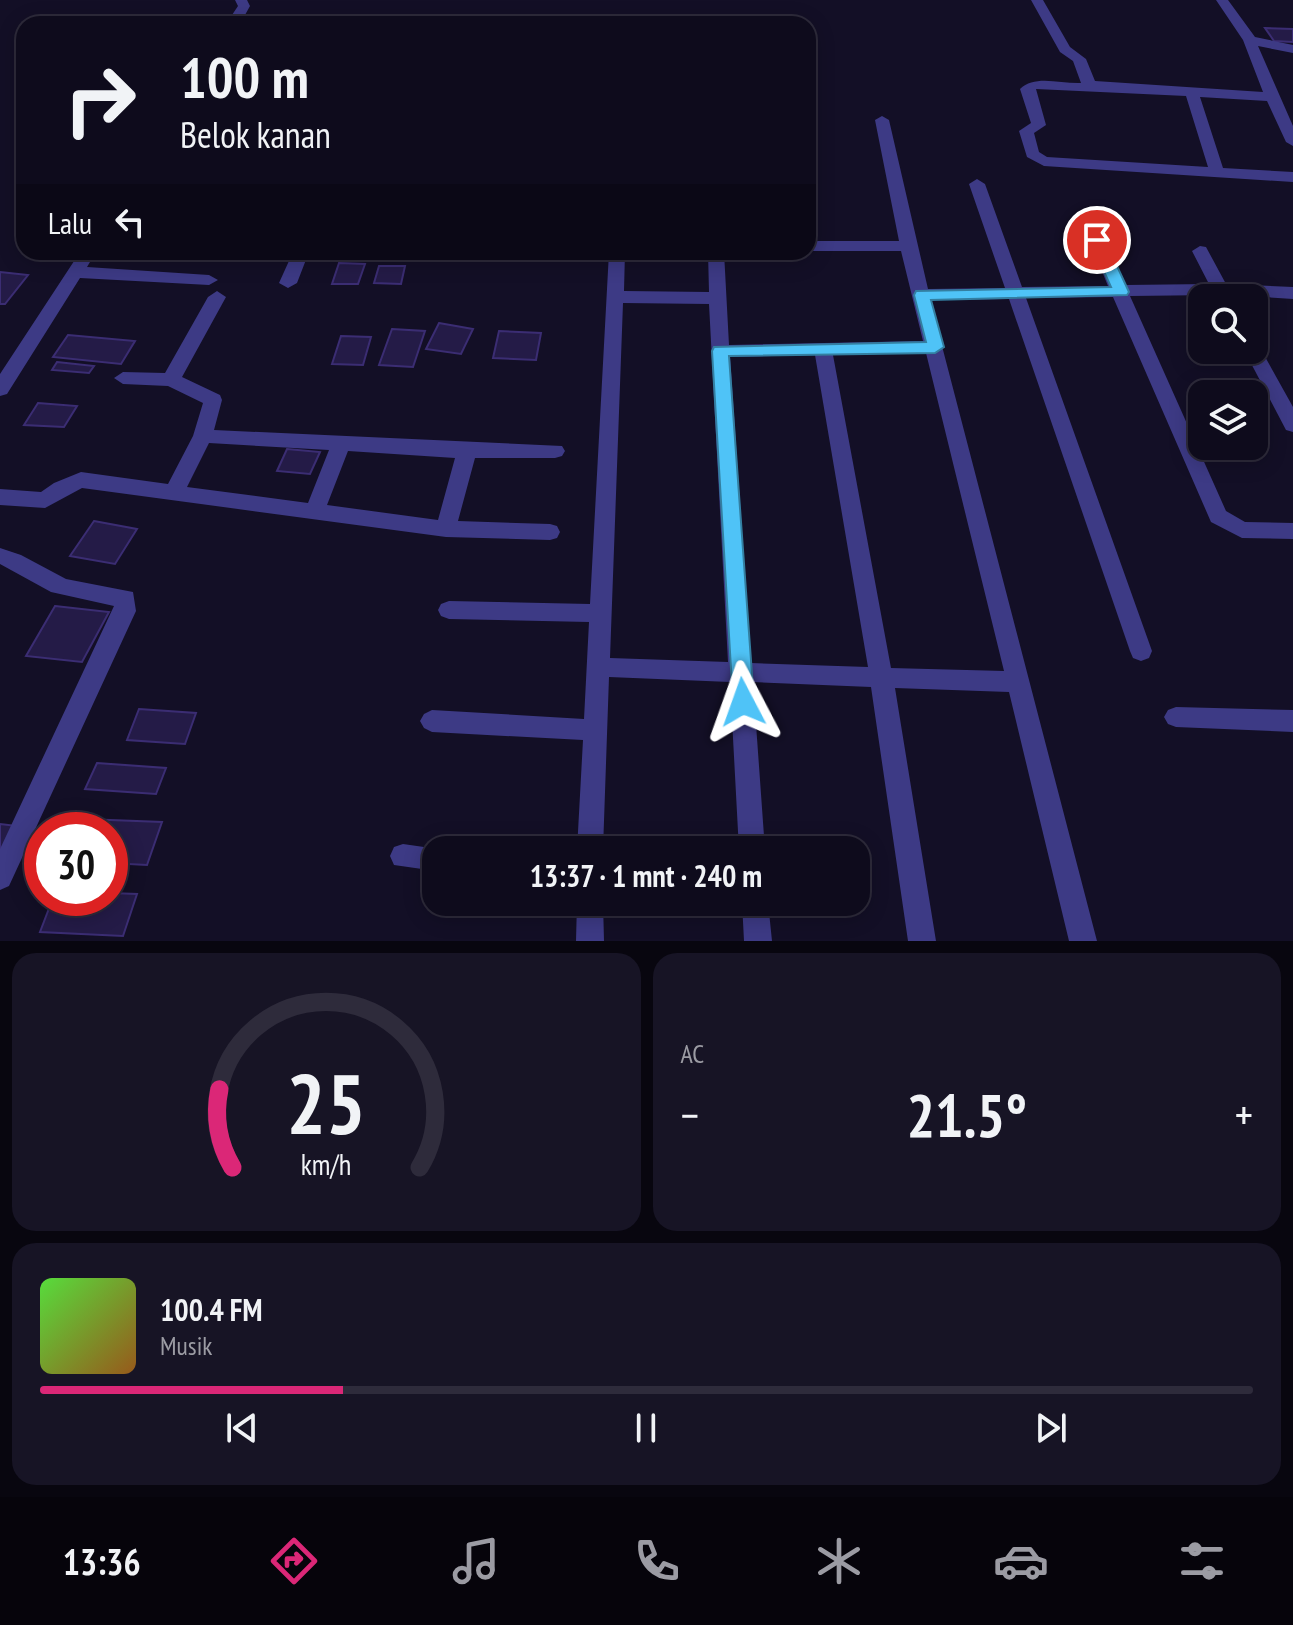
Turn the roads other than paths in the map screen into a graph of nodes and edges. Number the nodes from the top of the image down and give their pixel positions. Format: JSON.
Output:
{"nodes":[{"id":1,"x":1037,"y":0,"type":"edge"},
{"id":2,"x":1222,"y":0,"type":"edge"},
{"id":3,"x":1250,"y":40,"type":"junction"},
{"id":4,"x":1293,"y":49,"type":"edge"},
{"id":5,"x":1089,"y":85,"type":"junction"},
{"id":6,"x":1191,"y":90,"type":"junction"},
{"id":7,"x":1273,"y":97,"type":"junction"},
{"id":8,"x":882,"y":120,"type":"dead end"},
{"id":9,"x":1290,"y":123,"type":"edge"},
{"id":10,"x":1293,"y":142,"type":"edge"},
{"id":11,"x":1217,"y":172,"type":"junction"},
{"id":12,"x":1293,"y":177,"type":"edge"},
{"id":13,"x":977,"y":184,"type":"dead end"},
{"id":14,"x":1097,"y":240,"type":"dead end"},
{"id":15,"x":816,"y":244,"type":"edge"},
{"id":16,"x":908,"y":246,"type":"junction"},
{"id":17,"x":1200,"y":251,"type":"dead end"},
{"id":18,"x":83,"y":260,"type":"edge"},
{"id":19,"x":298,"y":260,"type":"edge"},
{"id":20,"x":617,"y":260,"type":"edge"},
{"id":21,"x":716,"y":260,"type":"edge"},
{"id":22,"x":75,"y":272,"type":"junction"},
{"id":23,"x":288,"y":283,"type":"dead end"},
{"id":24,"x":1218,"y":284,"type":"edge"},
{"id":25,"x":1121,"y":292,"type":"junction"},
{"id":26,"x":1015,"y":293,"type":"junction"},
{"id":27,"x":1188,"y":293,"type":"edge"},
{"id":28,"x":1268,"y":293,"type":"edge"},
{"id":29,"x":1293,"y":293,"type":"edge"},
{"id":30,"x":922,"y":295,"type":"junction"},
{"id":31,"x":615,"y":297,"type":"junction"},
{"id":32,"x":718,"y":298,"type":"junction"},
{"id":33,"x":935,"y":347,"type":"junction"},
{"id":34,"x":823,"y":350,"type":"junction"},
{"id":35,"x":720,"y":351,"type":"junction"},
{"id":36,"x":1260,"y":364,"type":"edge"},
{"id":37,"x":123,"y":378,"type":"dead end"},
{"id":38,"x":171,"y":380,"type":"junction"},
{"id":39,"x":0,"y":389,"type":"edge"},
{"id":40,"x":1293,"y":425,"type":"edge"},
{"id":41,"x":203,"y":436,"type":"junction"},
{"id":42,"x":341,"y":444,"type":"junction"},
{"id":43,"x":467,"y":451,"type":"junction"},
{"id":44,"x":555,"y":451,"type":"dead end"},
{"id":45,"x":173,"y":494,"type":"junction"},
{"id":46,"x":0,"y":497,"type":"edge"},
{"id":47,"x":314,"y":513,"type":"junction"},
{"id":48,"x":446,"y":529,"type":"junction"},
{"id":49,"x":1293,"y":531,"type":"edge"},
{"id":50,"x":550,"y":532,"type":"dead end"},
{"id":51,"x":0,"y":556,"type":"edge"},
{"id":52,"x":449,"y":610,"type":"dead end"},
{"id":53,"x":602,"y":613,"type":"junction"},
{"id":54,"x":1141,"y":651,"type":"dead end"},
{"id":55,"x":598,"y":667,"type":"junction"},
{"id":56,"x":742,"y":672,"type":"junction"},
{"id":57,"x":881,"y":675,"type":"junction"},
{"id":58,"x":1018,"y":682,"type":"junction"},
{"id":59,"x":1176,"y":717,"type":"dead end"},
{"id":60,"x":432,"y":721,"type":"dead end"},
{"id":61,"x":1293,"y":721,"type":"edge"},
{"id":62,"x":595,"y":730,"type":"junction"},
{"id":63,"x":591,"y":836,"type":"edge"},
{"id":64,"x":751,"y":836,"type":"edge"},
{"id":65,"x":403,"y":856,"type":"dead end"},
{"id":66,"x":422,"y":858,"type":"edge"},
{"id":67,"x":0,"y":877,"type":"edge"},
{"id":68,"x":590,"y":916,"type":"edge"},
{"id":69,"x":756,"y":916,"type":"edge"},
{"id":70,"x":590,"y":941,"type":"edge"},
{"id":71,"x":758,"y":941,"type":"edge"},
{"id":72,"x":922,"y":941,"type":"edge"},
{"id":73,"x":1083,"y":941,"type":"edge"}],
"edges":[{"from":1,"to":5,"type":"street"},
{"from":2,"to":3,"type":"street"},
{"from":3,"to":4,"type":"street"},
{"from":3,"to":7,"type":"street"},
{"from":5,"to":6,"type":"street"},
{"from":5,"to":11,"type":"street"},
{"from":6,"to":7,"type":"street"},
{"from":6,"to":11,"type":"street"},
{"from":7,"to":9,"type":"street"},
{"from":8,"to":16,"type":"street"},
{"from":9,"to":10,"type":"street"},
{"from":11,"to":12,"type":"street"},
{"from":13,"to":26,"type":"street"},
{"from":14,"to":25,"type":"street"},
{"from":15,"to":16,"type":"street"},
{"from":16,"to":30,"type":"street"},
{"from":17,"to":24,"type":"street"},
{"from":18,"to":22,"type":"street"},
{"from":19,"to":23,"type":"street"},
{"from":20,"to":31,"type":"street"},
{"from":21,"to":32,"type":"street"},
{"from":22,"to":38,"type":"street"},
{"from":22,"to":39,"type":"street"},
{"from":25,"to":26,"type":"street"},
{"from":25,"to":27,"type":"street"},
{"from":25,"to":49,"type":"street"},
{"from":26,"to":30,"type":"street"},
{"from":26,"to":54,"type":"street"},
{"from":28,"to":29,"type":"street"},
{"from":30,"to":33,"type":"street"},
{"from":31,"to":32,"type":"street"},
{"from":31,"to":53,"type":"street"},
{"from":32,"to":35,"type":"street"},
{"from":33,"to":34,"type":"street"},
{"from":33,"to":58,"type":"street"},
{"from":34,"to":35,"type":"street"},
{"from":34,"to":57,"type":"street"},
{"from":35,"to":56,"type":"street"},
{"from":36,"to":40,"type":"street"},
{"from":37,"to":38,"type":"street"},
{"from":38,"to":41,"type":"street"},
{"from":41,"to":42,"type":"street"},
{"from":41,"to":45,"type":"street"},
{"from":42,"to":43,"type":"street"},
{"from":42,"to":47,"type":"street"},
{"from":43,"to":44,"type":"street"},
{"from":43,"to":48,"type":"street"},
{"from":45,"to":46,"type":"street"},
{"from":45,"to":47,"type":"street"},
{"from":47,"to":48,"type":"street"},
{"from":48,"to":50,"type":"street"},
{"from":51,"to":67,"type":"street"},
{"from":52,"to":53,"type":"street"},
{"from":53,"to":55,"type":"street"},
{"from":55,"to":56,"type":"street"},
{"from":55,"to":62,"type":"street"},
{"from":56,"to":57,"type":"street"},
{"from":56,"to":64,"type":"street"},
{"from":57,"to":58,"type":"street"},
{"from":57,"to":72,"type":"street"},
{"from":58,"to":73,"type":"street"},
{"from":59,"to":61,"type":"street"},
{"from":60,"to":62,"type":"street"},
{"from":62,"to":63,"type":"street"},
{"from":65,"to":66,"type":"street"},
{"from":68,"to":70,"type":"street"},
{"from":69,"to":71,"type":"street"}]}
